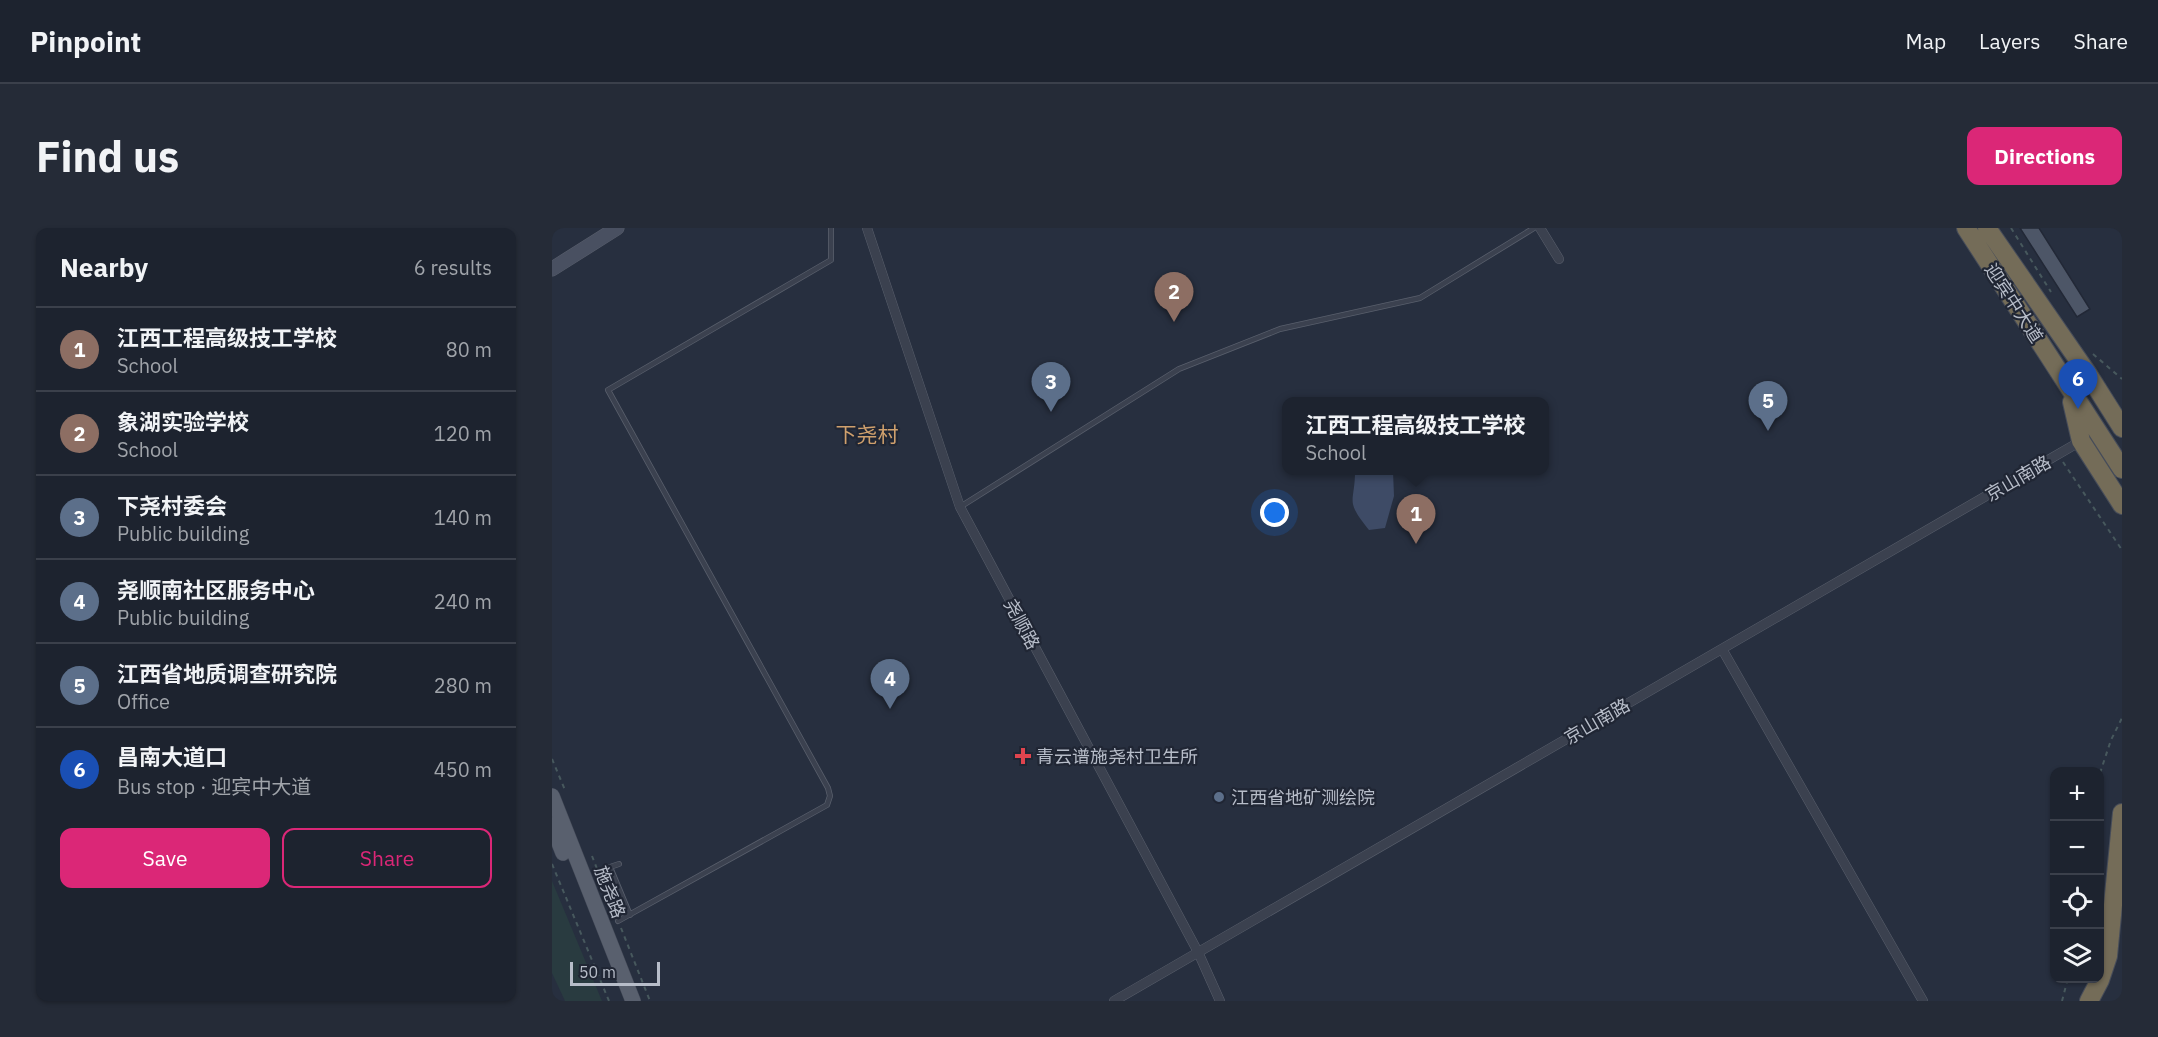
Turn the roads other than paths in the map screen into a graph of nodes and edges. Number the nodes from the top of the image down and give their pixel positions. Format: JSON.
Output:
{"nodes":[{"id":1,"x":617,"y":228,"type":"edge"},
{"id":2,"x":831,"y":228,"type":"edge"},
{"id":3,"x":867,"y":228,"type":"edge"},
{"id":4,"x":1534,"y":228,"type":"edge"},
{"id":5,"x":1540,"y":228,"type":"edge"},
{"id":6,"x":1966,"y":228,"type":"edge"},
{"id":7,"x":1987,"y":228,"type":"edge"},
{"id":8,"x":1559,"y":259,"type":"dead end"},
{"id":9,"x":552,"y":269,"type":"edge"},
{"id":10,"x":2088,"y":374,"type":"junction"},
{"id":11,"x":2069,"y":388,"type":"junction"},
{"id":12,"x":2122,"y":401,"type":"edge"},
{"id":13,"x":2122,"y":428,"type":"edge"},
{"id":14,"x":2081,"y":441,"type":"junction"},
{"id":15,"x":2122,"y":469,"type":"edge"},
{"id":16,"x":2122,"y":505,"type":"edge"},
{"id":17,"x":960,"y":507,"type":"junction"},
{"id":18,"x":1722,"y":649,"type":"junction"},
{"id":19,"x":559,"y":794,"type":"edge"},
{"id":20,"x":2122,"y":813,"type":"edge"},
{"id":21,"x":552,"y":825,"type":"edge"},
{"id":22,"x":619,"y":864,"type":"dead end"},
{"id":23,"x":630,"y":915,"type":"junction"},
{"id":24,"x":618,"y":921,"type":"road end"},
{"id":25,"x":1198,"y":952,"type":"junction"},
{"id":26,"x":622,"y":1001,"type":"edge"},
{"id":27,"x":633,"y":1001,"type":"edge"},
{"id":28,"x":1114,"y":1001,"type":"edge"},
{"id":29,"x":1220,"y":1001,"type":"edge"},
{"id":30,"x":1923,"y":1001,"type":"edge"},
{"id":31,"x":2089,"y":1001,"type":"edge"}],
"edges":[{"from":1,"to":9,"type":"street"},
{"from":2,"to":23,"type":"lane"},
{"from":3,"to":17,"type":"street","name":"尧顺路"},
{"from":4,"to":17,"type":"lane"},
{"from":5,"to":8,"type":"street"},
{"from":6,"to":11,"type":"highway","name":"迎宾中大道"},
{"from":7,"to":10,"type":"highway","name":"迎宾中大道"},
{"from":10,"to":12,"type":"highway"},
{"from":10,"to":13,"type":"highway","name":"迎宾中大道"},
{"from":11,"to":14,"type":"highway"},
{"from":11,"to":15,"type":"highway","name":"迎宾中大道"},
{"from":14,"to":16,"type":"highway"},
{"from":14,"to":18,"type":"street","name":"京山南路"},
{"from":17,"to":25,"type":"street","name":"尧顺路"},
{"from":18,"to":25,"type":"street","name":"京山南路"},
{"from":18,"to":30,"type":"street"},
{"from":19,"to":27,"type":"main road","name":"施尧路"},
{"from":20,"to":31,"type":"highway"},
{"from":21,"to":26,"type":"main road","name":"施尧路"},
{"from":22,"to":23,"type":"lane"},
{"from":23,"to":24,"type":"lane"},
{"from":25,"to":28,"type":"street","name":"京山南路"},
{"from":25,"to":29,"type":"street","name":"尧顺路"}]}
